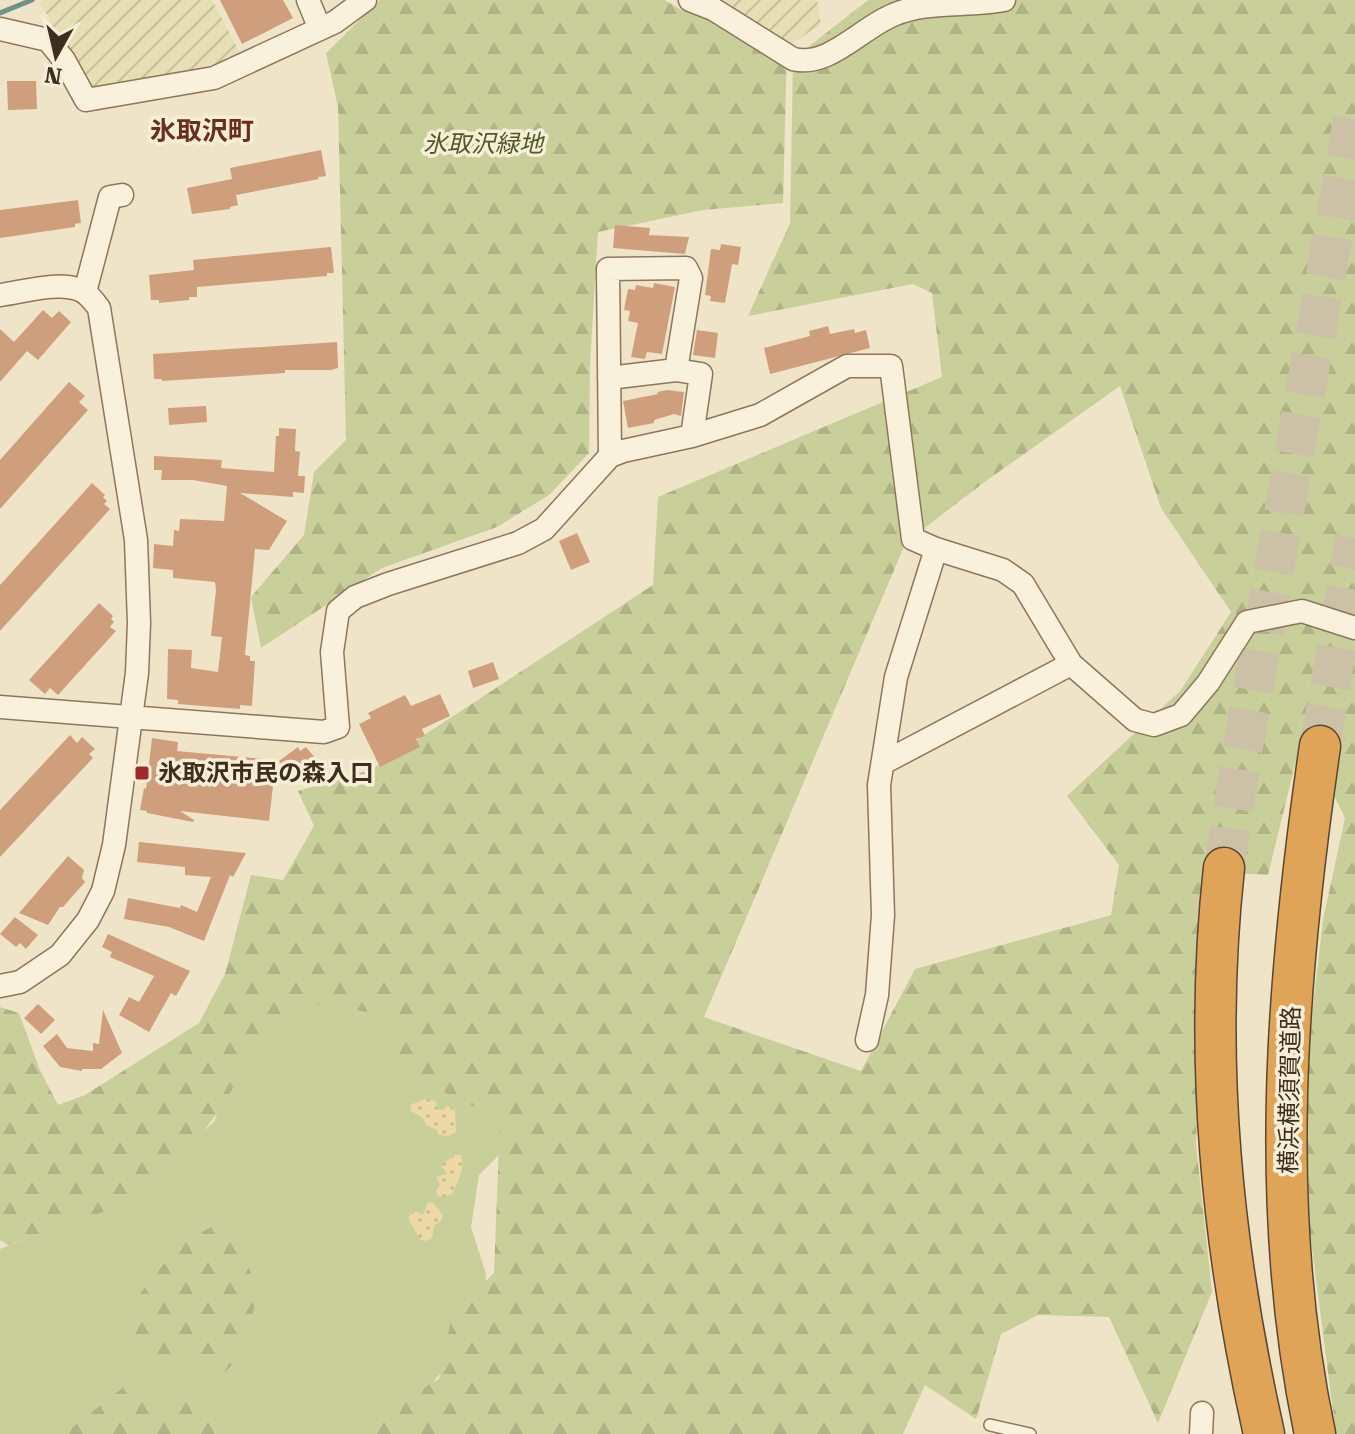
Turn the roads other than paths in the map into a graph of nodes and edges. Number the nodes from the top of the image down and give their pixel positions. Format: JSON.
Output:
{"nodes":[{"id":1,"x":308,"y":0,"type":"edge"},
{"id":2,"x":365,"y":0,"type":"edge"},
{"id":3,"x":690,"y":0,"type":"edge"},
{"id":4,"x":1004,"y":0,"type":"edge"},
{"id":5,"x":0,"y":29,"type":"edge"},
{"id":6,"x":320,"y":29,"type":"junction"},
{"id":7,"x":122,"y":195,"type":"dead end"},
{"id":8,"x":85,"y":292,"type":"junction"},
{"id":9,"x":0,"y":295,"type":"edge"},
{"id":10,"x":676,"y":370,"type":"junction"},
{"id":11,"x":609,"y":378,"type":"junction"},
{"id":12,"x":692,"y":436,"type":"junction"},
{"id":13,"x":610,"y":456,"type":"junction"},
{"id":14,"x":936,"y":549,"type":"junction"},
{"id":15,"x":1355,"y":628,"type":"edge"},
{"id":16,"x":1071,"y":664,"type":"junction"},
{"id":17,"x":0,"y":707,"type":"edge"},
{"id":18,"x":130,"y":716,"type":"junction"},
{"id":19,"x":1320,"y":746,"type":"tunnel mouth"},
{"id":20,"x":883,"y":763,"type":"junction"},
{"id":21,"x":1224,"y":868,"type":"tunnel mouth"},
{"id":22,"x":0,"y":986,"type":"edge"},
{"id":23,"x":867,"y":1040,"type":"dead end"},
{"id":24,"x":990,"y":1425,"type":"dead end"},
{"id":25,"x":1030,"y":1434,"type":"edge"},
{"id":26,"x":1264,"y":1434,"type":"edge"},
{"id":27,"x":1315,"y":1434,"type":"edge"}],
"edges":[{"from":1,"to":6,"type":"street"},
{"from":2,"to":6,"type":"street"},
{"from":3,"to":4,"type":"street"},
{"from":5,"to":6,"type":"street"},
{"from":7,"to":8,"type":"street"},
{"from":8,"to":9,"type":"street"},
{"from":8,"to":18,"type":"street"},
{"from":10,"to":11,"type":"street"},
{"from":10,"to":11,"type":"street"},
{"from":10,"to":12,"type":"street"},
{"from":11,"to":13,"type":"street"},
{"from":12,"to":13,"type":"street"},
{"from":12,"to":14,"type":"street"},
{"from":13,"to":18,"type":"street"},
{"from":14,"to":16,"type":"street"},
{"from":14,"to":20,"type":"street"},
{"from":15,"to":16,"type":"street"},
{"from":16,"to":20,"type":"street"},
{"from":17,"to":18,"type":"street"},
{"from":18,"to":22,"type":"street"},
{"from":19,"to":27,"type":"highway","name":"横浜横須賀道路"},
{"from":20,"to":23,"type":"street"},
{"from":21,"to":26,"type":"highway"},
{"from":24,"to":25,"type":"lane"}]}
